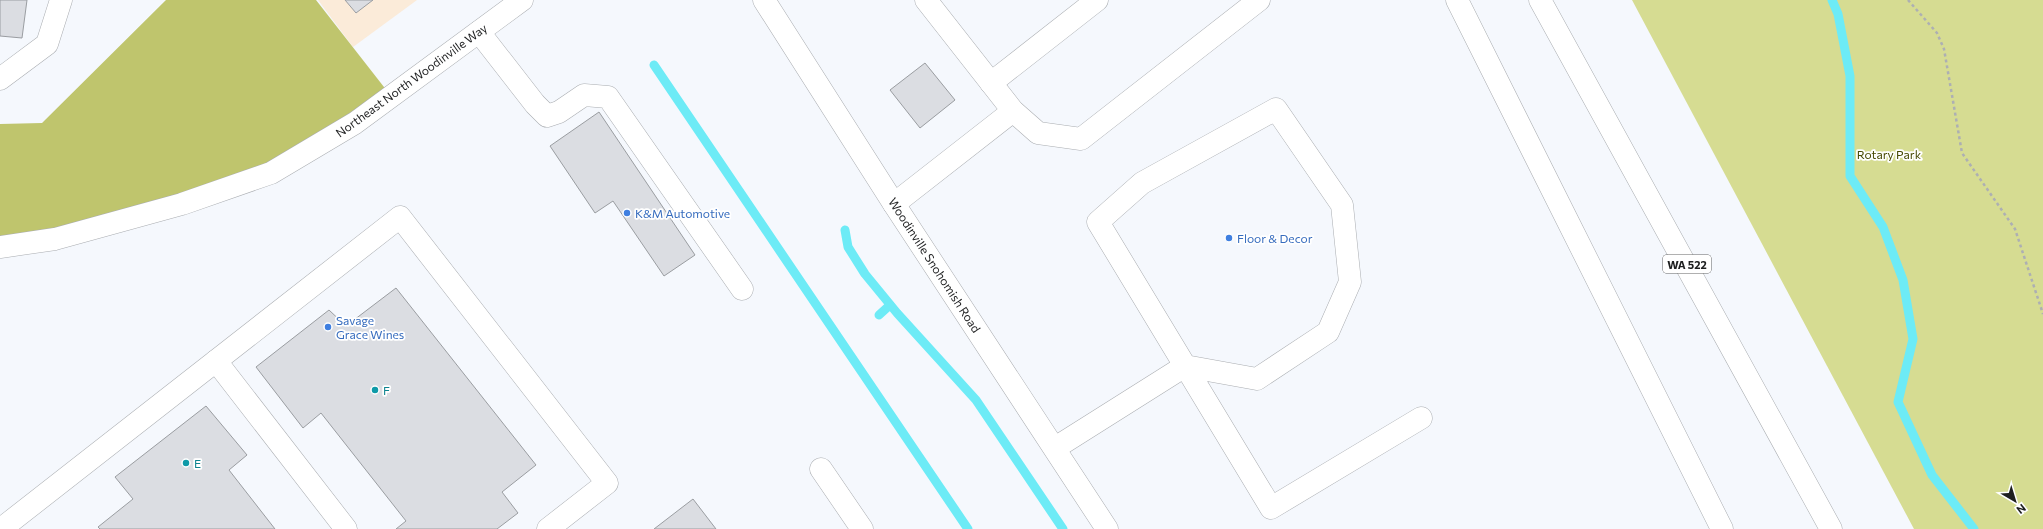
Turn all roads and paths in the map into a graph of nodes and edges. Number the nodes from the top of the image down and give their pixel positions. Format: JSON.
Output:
{"nodes":[{"id":1,"x":61,"y":0,"type":"edge"},
{"id":2,"x":522,"y":0,"type":"edge"},
{"id":3,"x":764,"y":0,"type":"edge"},
{"id":4,"x":926,"y":0,"type":"edge"},
{"id":5,"x":1097,"y":0,"type":"edge"},
{"id":6,"x":1259,"y":0,"type":"edge"},
{"id":7,"x":1457,"y":0,"type":"edge"},
{"id":8,"x":1540,"y":0,"type":"edge"},
{"id":9,"x":1908,"y":0,"type":"edge"},
{"id":10,"x":478,"y":32,"type":"junction"},
{"id":11,"x":0,"y":79,"type":"edge"},
{"id":12,"x":991,"y":83,"type":"junction"},
{"id":13,"x":1013,"y":111,"type":"junction"},
{"id":14,"x":894,"y":204,"type":"junction"},
{"id":15,"x":0,"y":247,"type":"edge"},
{"id":16,"x":742,"y":289,"type":"dead end"},
{"id":17,"x":2043,"y":314,"type":"edge"},
{"id":18,"x":216,"y":361,"type":"junction"},
{"id":19,"x":1185,"y":366,"type":"junction"},
{"id":20,"x":1421,"y":418,"type":"dead end"},
{"id":21,"x":1055,"y":448,"type":"junction"},
{"id":22,"x":821,"y":469,"type":"dead end"},
{"id":23,"x":14,"y":525,"type":"edge"},
{"id":24,"x":346,"y":529,"type":"edge"},
{"id":25,"x":548,"y":529,"type":"edge"},
{"id":26,"x":862,"y":529,"type":"edge"},
{"id":27,"x":1107,"y":529,"type":"edge"},
{"id":28,"x":1722,"y":529,"type":"edge"},
{"id":29,"x":1831,"y":529,"type":"edge"}],
"edges":[{"from":1,"to":11,"type":"main road"},
{"from":2,"to":10,"type":"main road","name":"Northeast North Woodinville Way"},
{"from":3,"to":14,"type":"main road","name":"Woodinville Snohomish Road"},
{"from":4,"to":12,"type":"main road"},
{"from":5,"to":12,"type":"main road"},
{"from":6,"to":13,"type":"main road"},
{"from":7,"to":28,"type":"main road"},
{"from":8,"to":29,"type":"main road","number":"WA 522"},
{"from":9,"to":17,"type":"path"},
{"from":10,"to":15,"type":"main road","name":"Northeast North Woodinville Way"},
{"from":10,"to":16,"type":"main road"},
{"from":12,"to":13,"type":"main road"},
{"from":13,"to":14,"type":"main road"},
{"from":14,"to":21,"type":"main road","name":"Woodinville Snohomish Road"},
{"from":18,"to":23,"type":"main road"},
{"from":18,"to":24,"type":"main road"},
{"from":18,"to":25,"type":"main road"},
{"from":19,"to":19,"type":"main road"},
{"from":19,"to":20,"type":"main road"},
{"from":19,"to":21,"type":"main road"},
{"from":21,"to":27,"type":"main road","name":"Woodinville Snohomish Road"},
{"from":22,"to":26,"type":"main road"}]}
